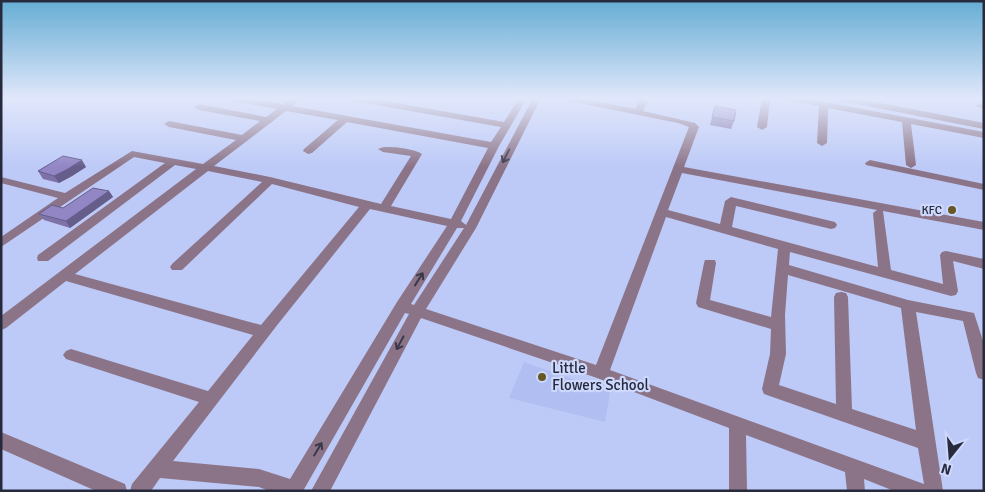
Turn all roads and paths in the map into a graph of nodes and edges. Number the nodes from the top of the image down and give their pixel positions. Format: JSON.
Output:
{"nodes":[{"id":1,"x":906,"y":120,"type":"edge"},
{"id":2,"x":267,"y":121,"type":"edge"},
{"id":3,"x":343,"y":121,"type":"edge"},
{"id":4,"x":356,"y":121,"type":"edge"},
{"id":5,"x":484,"y":121,"type":"edge"},
{"id":6,"x":509,"y":121,"type":"edge"},
{"id":7,"x":525,"y":121,"type":"edge"},
{"id":8,"x":675,"y":121,"type":"edge"},
{"id":9,"x":763,"y":121,"type":"edge"},
{"id":10,"x":823,"y":121,"type":"edge"},
{"id":11,"x":911,"y":121,"type":"edge"},
{"id":12,"x":958,"y":121,"type":"edge"},
{"id":13,"x":169,"y":124,"type":"dead end"},
{"id":14,"x":507,"y":125,"type":"junction"},
{"id":15,"x":984,"y":126,"type":"edge"},
{"id":16,"x":762,"y":127,"type":"dead end"},
{"id":17,"x":984,"y":135,"type":"edge"},
{"id":18,"x":243,"y":138,"type":"junction"},
{"id":19,"x":822,"y":143,"type":"dead end"},
{"id":20,"x":494,"y":146,"type":"junction"},
{"id":21,"x":383,"y":148,"type":"dead end"},
{"id":22,"x":308,"y":151,"type":"dead end"},
{"id":23,"x":174,"y":162,"type":"junction"},
{"id":24,"x":870,"y":164,"type":"dead end"},
{"id":25,"x":911,"y":165,"type":"dead end"},
{"id":26,"x":205,"y":168,"type":"junction"},
{"id":27,"x":679,"y":169,"type":"junction"},
{"id":28,"x":1,"y":180,"type":"edge"},
{"id":29,"x":270,"y":180,"type":"junction"},
{"id":30,"x":984,"y":187,"type":"edge"},
{"id":31,"x":67,"y":197,"type":"junction"},
{"id":32,"x":367,"y":205,"type":"junction"},
{"id":33,"x":384,"y":208,"type":"junction"},
{"id":34,"x":662,"y":212,"type":"junction"},
{"id":35,"x":879,"y":213,"type":"dead end"},
{"id":36,"x":454,"y":224,"type":"junction"},
{"id":37,"x":831,"y":224,"type":"dead end"},
{"id":38,"x":984,"y":226,"type":"edge"},
{"id":39,"x":470,"y":228,"type":"junction"},
{"id":40,"x":725,"y":230,"type":"junction"},
{"id":41,"x":1,"y":243,"type":"edge"},
{"id":42,"x":784,"y":247,"type":"junction"},
{"id":43,"x":43,"y":258,"type":"dead end"},
{"id":44,"x":710,"y":263,"type":"dead end"},
{"id":45,"x":984,"y":264,"type":"edge"},
{"id":46,"x":176,"y":267,"type":"dead end"},
{"id":47,"x":782,"y":268,"type":"junction"},
{"id":48,"x":885,"y":274,"type":"junction"},
{"id":49,"x":64,"y":276,"type":"junction"},
{"id":50,"x":841,"y":297,"type":"dead end"},
{"id":51,"x":908,"y":306,"type":"junction"},
{"id":52,"x":410,"y":309,"type":"junction"},
{"id":53,"x":1,"y":324,"type":"edge"},
{"id":54,"x":778,"y":325,"type":"junction"},
{"id":55,"x":264,"y":332,"type":"junction"},
{"id":56,"x":71,"y":356,"type":"dead end"},
{"id":57,"x":601,"y":373,"type":"junction"},
{"id":58,"x":984,"y":373,"type":"edge"},
{"id":59,"x":211,"y":399,"type":"junction"},
{"id":60,"x":844,"y":414,"type":"junction"},
{"id":61,"x":737,"y":422,"type":"junction"},
{"id":62,"x":1,"y":440,"type":"edge"},
{"id":63,"x":926,"y":442,"type":"junction"},
{"id":64,"x":853,"y":466,"type":"junction"},
{"id":65,"x":157,"y":469,"type":"junction"},
{"id":66,"x":294,"y":490,"type":"edge"},
{"id":67,"x":118,"y":491,"type":"edge"},
{"id":68,"x":139,"y":491,"type":"edge"},
{"id":69,"x":320,"y":491,"type":"edge"},
{"id":70,"x":738,"y":491,"type":"edge"},
{"id":71,"x":856,"y":491,"type":"edge"},
{"id":72,"x":919,"y":491,"type":"edge"},
{"id":73,"x":934,"y":491,"type":"edge"}],
"edges":[{"from":1,"to":25,"type":"street"},
{"from":2,"to":18,"type":"street"},
{"from":3,"to":22,"type":"street"},
{"from":4,"to":20,"type":"street"},
{"from":5,"to":14,"type":"street"},
{"from":6,"to":14,"type":"street"},
{"from":7,"to":39,"type":"street","one_way":true},
{"from":8,"to":27,"type":"street"},
{"from":9,"to":16,"type":"street"},
{"from":10,"to":19,"type":"street"},
{"from":11,"to":17,"type":"street"},
{"from":12,"to":15,"type":"street"},
{"from":13,"to":18,"type":"street"},
{"from":14,"to":20,"type":"street"},
{"from":18,"to":26,"type":"street"},
{"from":20,"to":36,"type":"street"},
{"from":21,"to":33,"type":"street"},
{"from":23,"to":26,"type":"street"},
{"from":23,"to":31,"type":"street"},
{"from":23,"to":43,"type":"street"},
{"from":24,"to":30,"type":"street"},
{"from":26,"to":29,"type":"street"},
{"from":26,"to":49,"type":"street"},
{"from":27,"to":34,"type":"street"},
{"from":27,"to":38,"type":"street"},
{"from":28,"to":31,"type":"street"},
{"from":29,"to":32,"type":"street"},
{"from":29,"to":46,"type":"street"},
{"from":31,"to":41,"type":"street"},
{"from":32,"to":33,"type":"street"},
{"from":32,"to":55,"type":"street"},
{"from":33,"to":36,"type":"street"},
{"from":34,"to":40,"type":"street"},
{"from":34,"to":57,"type":"street"},
{"from":35,"to":48,"type":"street"},
{"from":36,"to":39,"type":"street"},
{"from":52,"to":36,"type":"street","one_way":true},
{"from":37,"to":40,"type":"street"},
{"from":39,"to":52,"type":"street"},
{"from":40,"to":42,"type":"street"},
{"from":42,"to":47,"type":"street"},
{"from":42,"to":48,"type":"street"},
{"from":44,"to":54,"type":"street"},
{"from":45,"to":48,"type":"street"},
{"from":47,"to":51,"type":"street"},
{"from":47,"to":54,"type":"street"},
{"from":49,"to":53,"type":"street"},
{"from":49,"to":55,"type":"street"},
{"from":50,"to":60,"type":"street"},
{"from":51,"to":58,"type":"street"},
{"from":51,"to":63,"type":"street"},
{"from":52,"to":57,"type":"street"},
{"from":66,"to":52,"type":"street","one_way":true},
{"from":52,"to":69,"type":"street","one_way":true},
{"from":54,"to":60,"type":"street"},
{"from":55,"to":59,"type":"street"},
{"from":56,"to":59,"type":"street"},
{"from":57,"to":61,"type":"street"},
{"from":59,"to":65,"type":"street"},
{"from":60,"to":63,"type":"street"},
{"from":61,"to":64,"type":"street"},
{"from":61,"to":70,"type":"street"},
{"from":62,"to":67,"type":"street"},
{"from":63,"to":73,"type":"street"},
{"from":64,"to":71,"type":"street"},
{"from":64,"to":72,"type":"street"},
{"from":65,"to":66,"type":"street"},
{"from":65,"to":68,"type":"street"}]}
